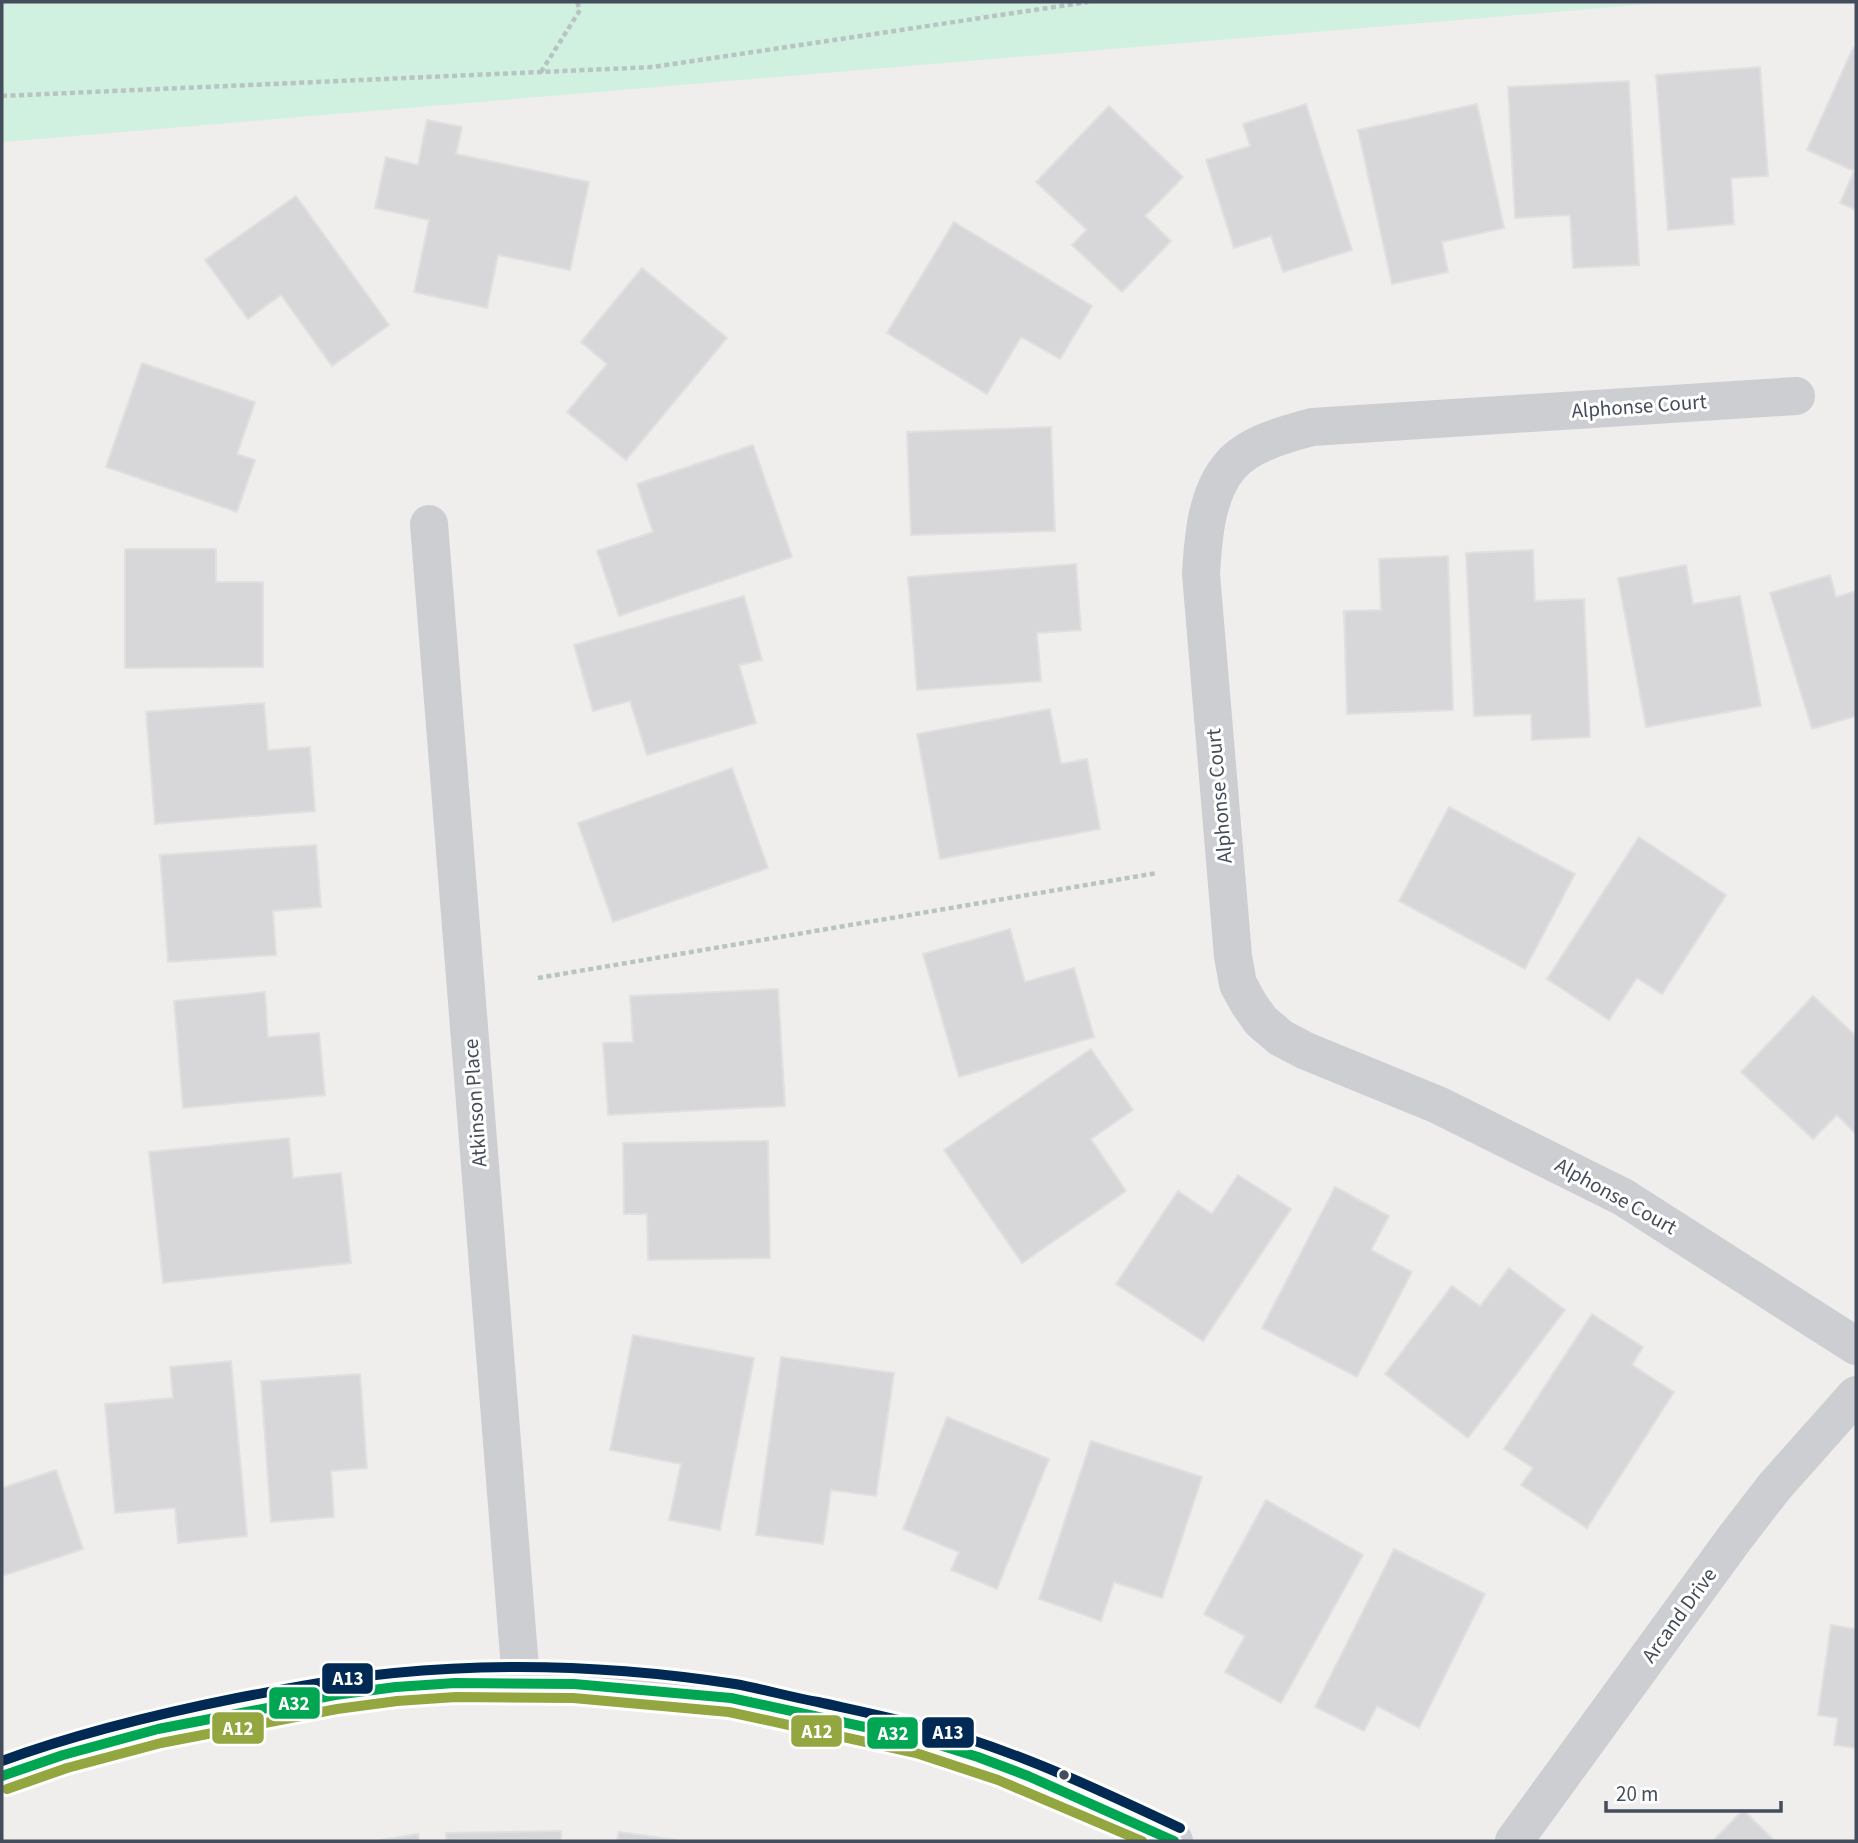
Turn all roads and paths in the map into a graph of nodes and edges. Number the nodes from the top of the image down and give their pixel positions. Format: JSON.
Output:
{"nodes":[{"id":1,"x":577,"y":2,"type":"edge"},
{"id":2,"x":1088,"y":2,"type":"edge"},
{"id":3,"x":541,"y":72,"type":"junction"},
{"id":4,"x":2,"y":96,"type":"edge"},
{"id":5,"x":1796,"y":396,"type":"dead end"},
{"id":6,"x":429,"y":524,"type":"dead end"},
{"id":7,"x":1157,"y":873,"type":"dead end"},
{"id":8,"x":538,"y":978,"type":"dead end"},
{"id":9,"x":1856,"y":1346,"type":"edge"},
{"id":10,"x":1856,"y":1396,"type":"edge"},
{"id":11,"x":521,"y":1681,"type":"junction"},
{"id":12,"x":2,"y":1776,"type":"edge"},
{"id":13,"x":1174,"y":1841,"type":"edge"},
{"id":14,"x":1514,"y":1841,"type":"edge"}],
"edges":[{"from":1,"to":3,"type":"path"},
{"from":2,"to":3,"type":"path"},
{"from":3,"to":4,"type":"path"},
{"from":5,"to":9,"type":"street","name":"Alphonse Court"},
{"from":6,"to":11,"type":"street","name":"Atkinson Place"},
{"from":7,"to":8,"type":"path"},
{"from":10,"to":14,"type":"street","name":"Arcand Drive"},
{"from":11,"to":12,"type":"street"},
{"from":11,"to":13,"type":"street"}]}
